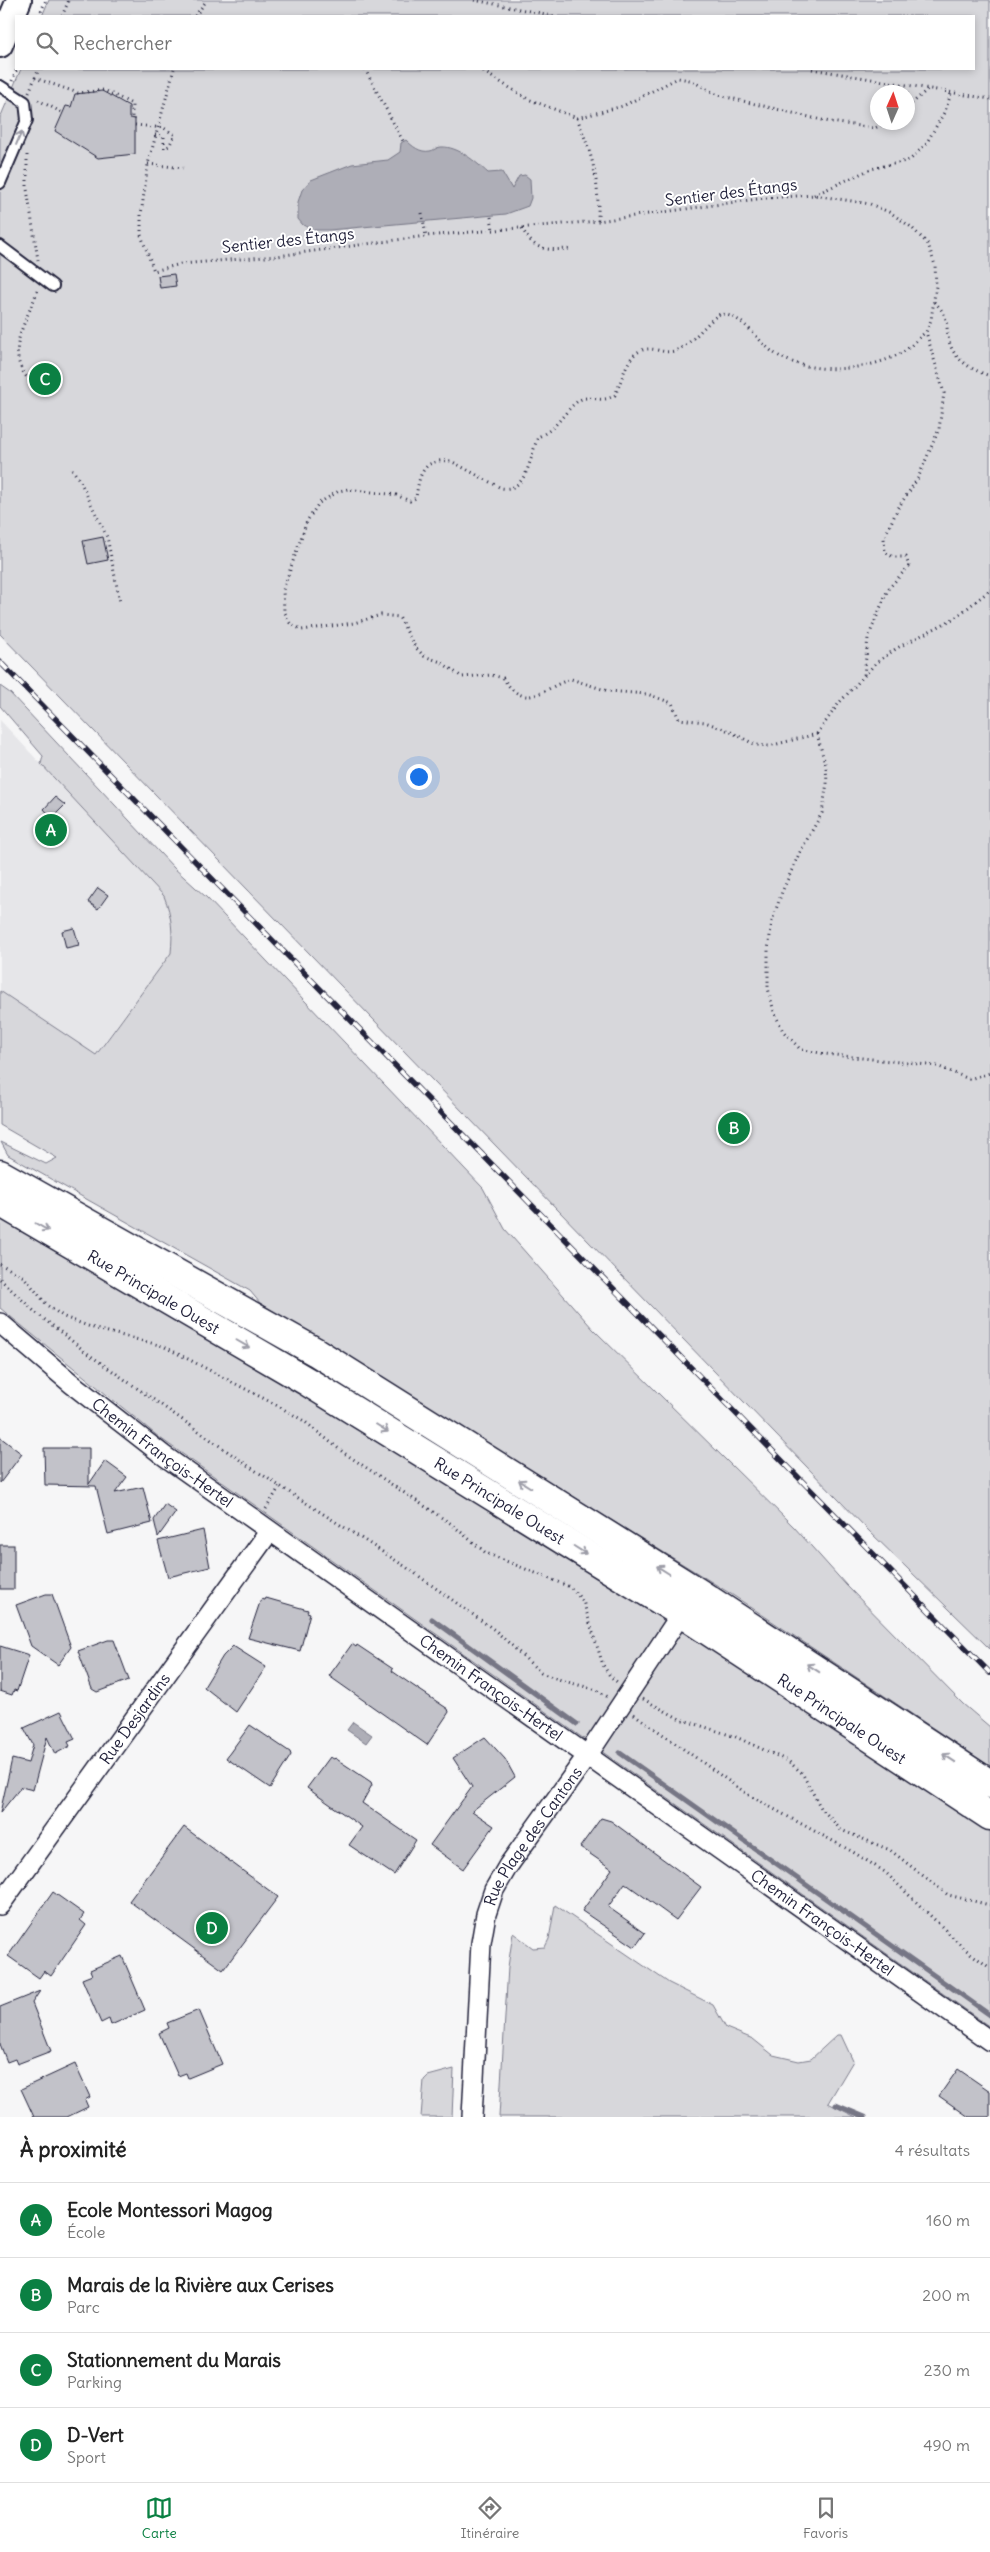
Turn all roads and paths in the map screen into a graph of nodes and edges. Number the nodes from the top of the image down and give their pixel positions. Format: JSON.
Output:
{"nodes":[{"id":1,"x":19,"y":0,"type":"edge"},
{"id":2,"x":46,"y":0,"type":"edge"},
{"id":3,"x":69,"y":0,"type":"edge"},
{"id":4,"x":207,"y":0,"type":"edge"},
{"id":5,"x":474,"y":0,"type":"edge"},
{"id":6,"x":39,"y":15,"type":"edge"},
{"id":7,"x":62,"y":15,"type":"edge"},
{"id":8,"x":196,"y":15,"type":"edge"},
{"id":9,"x":550,"y":15,"type":"edge"},
{"id":10,"x":0,"y":45,"type":"edge"},
{"id":11,"x":39,"y":70,"type":"edge"},
{"id":12,"x":174,"y":70,"type":"edge"},
{"id":13,"x":365,"y":70,"type":"edge"},
{"id":14,"x":481,"y":70,"type":"edge"},
{"id":15,"x":818,"y":70,"type":"edge"},
{"id":16,"x":35,"y":78,"type":"junction"},
{"id":17,"x":0,"y":86,"type":"edge"},
{"id":18,"x":929,"y":88,"type":"junction"},
{"id":19,"x":952,"y":91,"type":"junction"},
{"id":20,"x":28,"y":96,"type":"dead end"},
{"id":21,"x":34,"y":99,"type":"dead end"},
{"id":22,"x":990,"y":99,"type":"edge"},
{"id":23,"x":915,"y":101,"type":"edge"},
{"id":24,"x":63,"y":113,"type":"dead end"},
{"id":25,"x":577,"y":118,"type":"junction"},
{"id":26,"x":132,"y":119,"type":"dead end"},
{"id":27,"x":135,"y":125,"type":"dead end"},
{"id":28,"x":870,"y":127,"type":"edge"},
{"id":29,"x":155,"y":135,"type":"junction"},
{"id":30,"x":404,"y":143,"type":"dead end"},
{"id":31,"x":148,"y":164,"type":"junction"},
{"id":32,"x":183,"y":168,"type":"dead end"},
{"id":33,"x":0,"y":183,"type":"edge"},
{"id":34,"x":27,"y":189,"type":"dead end"},
{"id":35,"x":814,"y":195,"type":"junction"},
{"id":36,"x":422,"y":213,"type":"dead end"},
{"id":37,"x":491,"y":217,"type":"dead end"},
{"id":38,"x":598,"y":221,"type":"junction"},
{"id":39,"x":522,"y":228,"type":"junction"},
{"id":40,"x":493,"y":230,"type":"junction"},
{"id":41,"x":426,"y":236,"type":"junction"},
{"id":42,"x":0,"y":246,"type":"edge"},
{"id":43,"x":571,"y":249,"type":"dead end"},
{"id":44,"x":38,"y":258,"type":"dead end"},
{"id":45,"x":41,"y":278,"type":"junction"},
{"id":46,"x":53,"y":286,"type":"dead end"},
{"id":47,"x":934,"y":302,"type":"junction"},
{"id":48,"x":926,"y":332,"type":"junction"},
{"id":49,"x":990,"y":376,"type":"edge"},
{"id":50,"x":33,"y":384,"type":"dead end"},
{"id":51,"x":72,"y":469,"type":"dead end"},
{"id":52,"x":990,"y":590,"type":"edge"},
{"id":53,"x":120,"y":602,"type":"dead end"},
{"id":54,"x":864,"y":675,"type":"junction"},
{"id":55,"x":817,"y":734,"type":"junction"},
{"id":56,"x":990,"y":1073,"type":"edge"},
{"id":57,"x":0,"y":1174,"type":"edge"},
{"id":58,"x":0,"y":1202,"type":"edge"},
{"id":59,"x":0,"y":1264,"type":"edge"},
{"id":60,"x":0,"y":1279,"type":"edge"},
{"id":61,"x":0,"y":1324,"type":"edge"},
{"id":62,"x":269,"y":1532,"type":"junction"},
{"id":63,"x":688,"y":1602,"type":"junction"},
{"id":64,"x":629,"y":1707,"type":"junction"},
{"id":65,"x":587,"y":1756,"type":"junction"},
{"id":66,"x":990,"y":1784,"type":"edge"},
{"id":67,"x":990,"y":1816,"type":"edge"},
{"id":68,"x":990,"y":1905,"type":"edge"},
{"id":69,"x":0,"y":1906,"type":"edge"},
{"id":70,"x":990,"y":1968,"type":"edge"},
{"id":71,"x":990,"y":2041,"type":"edge"},
{"id":72,"x":472,"y":2117,"type":"edge"}],
"edges":[{"from":1,"to":10,"type":"street"},
{"from":2,"to":6,"type":"path"},
{"from":3,"to":7,"type":"path"},
{"from":4,"to":8,"type":"path"},
{"from":5,"to":9,"type":"path"},
{"from":11,"to":16,"type":"path"},
{"from":12,"to":29,"type":"path"},
{"from":13,"to":30,"type":"path"},
{"from":14,"to":25,"type":"path"},
{"from":15,"to":18,"type":"path"},
{"from":16,"to":20,"type":"path"},
{"from":16,"to":26,"type":"path"},
{"from":33,"to":17,"type":"lane","one_way":true},
{"from":18,"to":19,"type":"path"},
{"from":18,"to":23,"type":"path"},
{"from":19,"to":22,"type":"path"},
{"from":19,"to":35,"type":"path"},
{"from":21,"to":24,"type":"path"},
{"from":25,"to":28,"type":"path"},
{"from":25,"to":38,"type":"path"},
{"from":27,"to":29,"type":"path","bridge":true},
{"from":29,"to":31,"type":"path"},
{"from":31,"to":32,"type":"path"},
{"from":31,"to":41,"type":"path","name":"Sentier des Étangs"},
{"from":34,"to":44,"type":"path"},
{"from":35,"to":38,"type":"path","name":"Sentier des Étangs"},
{"from":35,"to":47,"type":"path","name":"Sentier des Étangs"},
{"from":36,"to":41,"type":"path"},
{"from":37,"to":40,"type":"path"},
{"from":38,"to":39,"type":"path","name":"Sentier des Étangs"},
{"from":39,"to":40,"type":"path","name":"Sentier des Étangs"},
{"from":39,"to":43,"type":"path"},
{"from":40,"to":41,"type":"path","name":"Sentier des Étangs"},
{"from":42,"to":45,"type":"lane"},
{"from":45,"to":46,"type":"lane"},
{"from":45,"to":50,"type":"path"},
{"from":47,"to":48,"type":"path","name":"Sentier des Étangs"},
{"from":47,"to":49,"type":"path"},
{"from":48,"to":54,"type":"path"},
{"from":48,"to":55,"type":"path"},
{"from":51,"to":53,"type":"path"},
{"from":52,"to":54,"type":"path"},
{"from":54,"to":55,"type":"path"},
{"from":55,"to":56,"type":"path"},
{"from":63,"to":57,"type":"main road","name":"Rue Principale Ouest","one_way":true},
{"from":58,"to":63,"type":"main road","name":"Rue Principale Ouest","one_way":true},
{"from":59,"to":64,"type":"path"},
{"from":60,"to":64,"type":"path"},
{"from":61,"to":62,"type":"street","name":"Chemin François-Hertel"},
{"from":62,"to":65,"type":"street","name":"Chemin François-Hertel"},
{"from":62,"to":69,"type":"street","name":"Rue Desjardins"},
{"from":63,"to":64,"type":"street","name":"Rue Plage des Cantons"},
{"from":66,"to":63,"type":"main road","name":"Rue Principale Ouest","one_way":true},
{"from":63,"to":67,"type":"main road","name":"Rue Principale Ouest"},
{"from":64,"to":65,"type":"street","name":"Rue Plage des Cantons"},
{"from":64,"to":68,"type":"path"},
{"from":64,"to":70,"type":"path"},
{"from":65,"to":71,"type":"street","name":"Chemin François-Hertel"},
{"from":65,"to":72,"type":"street","name":"Rue Plage des Cantons"}]}
